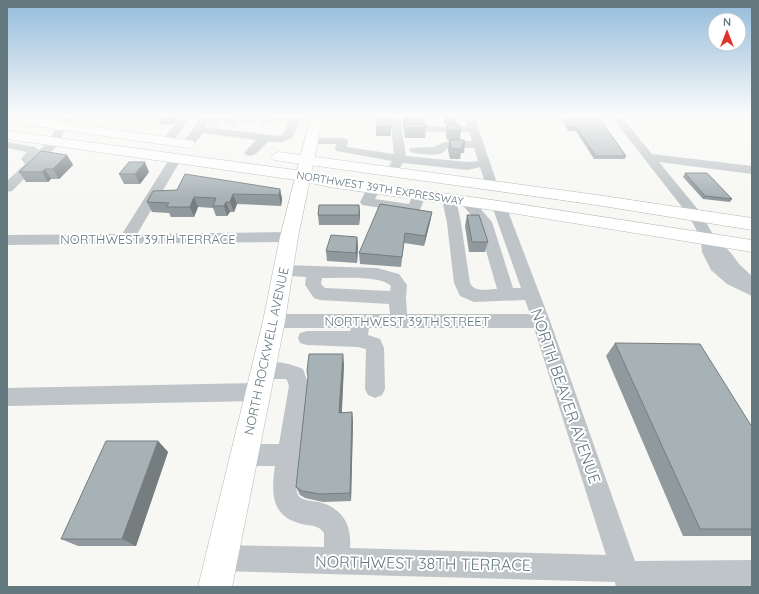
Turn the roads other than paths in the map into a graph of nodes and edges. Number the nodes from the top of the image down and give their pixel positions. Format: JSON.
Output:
{"nodes":[{"id":1,"x":53,"y":144,"type":"edge"},
{"id":2,"x":68,"y":144,"type":"edge"},
{"id":3,"x":185,"y":144,"type":"edge"},
{"id":4,"x":241,"y":144,"type":"edge"},
{"id":5,"x":310,"y":144,"type":"edge"},
{"id":6,"x":342,"y":144,"type":"edge"},
{"id":7,"x":399,"y":144,"type":"edge"},
{"id":8,"x":478,"y":144,"type":"joint"},
{"id":9,"x":638,"y":144,"type":"edge"},
{"id":10,"x":7,"y":145,"type":"edge"},
{"id":11,"x":207,"y":147,"type":"dead end"},
{"id":12,"x":243,"y":152,"type":"joint"},
{"id":13,"x":400,"y":154,"type":"junction"},
{"id":14,"x":649,"y":157,"type":"junction"},
{"id":15,"x":176,"y":158,"type":"junction"},
{"id":16,"x":35,"y":162,"type":"junction"},
{"id":17,"x":484,"y":164,"type":"junction"},
{"id":18,"x":305,"y":169,"type":"junction"},
{"id":19,"x":752,"y":170,"type":"edge"},
{"id":20,"x":391,"y":173,"type":"junction"},
{"id":21,"x":492,"y":186,"type":"junction"},
{"id":22,"x":7,"y":188,"type":"edge"},
{"id":23,"x":458,"y":200,"type":"junction"},
{"id":24,"x":499,"y":206,"type":"junction"},
{"id":25,"x":695,"y":215,"type":"junction"},
{"id":26,"x":454,"y":219,"type":"junction"},
{"id":27,"x":482,"y":219,"type":"junction"},
{"id":28,"x":752,"y":224,"type":"edge"},
{"id":29,"x":289,"y":237,"type":"junction"},
{"id":30,"x":126,"y":239,"type":"junction"},
{"id":31,"x":708,"y":239,"type":"junction"},
{"id":32,"x":7,"y":240,"type":"edge"},
{"id":33,"x":752,"y":246,"type":"edge"},
{"id":34,"x":493,"y":248,"type":"junction"},
{"id":35,"x":514,"y":248,"type":"junction"},
{"id":36,"x":283,"y":271,"type":"junction"},
{"id":37,"x":315,"y":272,"type":"junction"},
{"id":38,"x":752,"y":285,"type":"edge"},
{"id":39,"x":752,"y":290,"type":"edge"},
{"id":40,"x":531,"y":294,"type":"junction"},
{"id":41,"x":506,"y":295,"type":"junction"},
{"id":42,"x":397,"y":298,"type":"junction"},
{"id":43,"x":274,"y":321,"type":"junction"},
{"id":44,"x":399,"y":321,"type":"junction"},
{"id":45,"x":540,"y":321,"type":"junction"},
{"id":46,"x":360,"y":330,"type":"junction"},
{"id":47,"x":307,"y":338,"type":"dead end"},
{"id":48,"x":260,"y":382,"type":"junction"},
{"id":49,"x":374,"y":389,"type":"dead end"},
{"id":50,"x":7,"y":397,"type":"edge"},
{"id":51,"x":244,"y":455,"type":"junction"},
{"id":52,"x":289,"y":455,"type":"junction"},
{"id":53,"x":221,"y":558,"type":"junction"},
{"id":54,"x":336,"y":561,"type":"junction"},
{"id":55,"x":752,"y":574,"type":"edge"},
{"id":56,"x":626,"y":577,"type":"edge"},
{"id":57,"x":215,"y":587,"type":"edge"}],
"edges":[{"from":1,"to":16,"type":"street"},
{"from":2,"to":15,"type":"highway","name":"NORTHWEST 39TH EXPRESSWAY"},
{"from":3,"to":11,"type":"highway"},
{"from":4,"to":12,"type":"street"},
{"from":5,"to":18,"type":"main road","name":"NORTH ROCKWELL AVENUE"},
{"from":6,"to":13,"type":"street"},
{"from":7,"to":13,"type":"street"},
{"from":8,"to":13,"type":"street"},
{"from":8,"to":17,"type":"street"},
{"from":9,"to":14,"type":"street"},
{"from":10,"to":16,"type":"street"},
{"from":12,"to":18,"type":"highway","name":"NORTHWEST 39TH EXPRESSWAY"},
{"from":13,"to":17,"type":"street"},
{"from":13,"to":20,"type":"street"},
{"from":14,"to":19,"type":"street"},
{"from":14,"to":25,"type":"street"},
{"from":15,"to":18,"type":"highway","name":"NORTHWEST 39TH EXPRESSWAY"},
{"from":15,"to":30,"type":"street"},
{"from":16,"to":22,"type":"street"},
{"from":17,"to":21,"type":"street"},
{"from":18,"to":20,"type":"highway","name":"NORTHWEST 39TH EXPRESSWAY"},
{"from":18,"to":23,"type":"highway","name":"NORTHWEST 39TH EXPRESSWAY"},
{"from":18,"to":29,"type":"main road","name":"NORTH ROCKWELL AVENUE"},
{"from":20,"to":21,"type":"highway","name":"NORTHWEST 39TH EXPRESSWAY"},
{"from":21,"to":25,"type":"highway","name":"NORTHWEST 39TH EXPRESSWAY"},
{"from":23,"to":24,"type":"highway","name":"NORTHWEST 39TH EXPRESSWAY"},
{"from":23,"to":26,"type":"street"},
{"from":23,"to":27,"type":"street"},
{"from":24,"to":31,"type":"highway","name":"NORTHWEST 39TH EXPRESSWAY"},
{"from":24,"to":35,"type":"street","name":"NORTH BEAVER AVENUE"},
{"from":25,"to":28,"type":"highway","name":"NORTHWEST 39TH EXPRESSWAY"},
{"from":25,"to":31,"type":"street"},
{"from":26,"to":27,"type":"street"},
{"from":26,"to":41,"type":"street"},
{"from":27,"to":34,"type":"street"},
{"from":29,"to":30,"type":"street","name":"NORTHWEST 39TH TERRACE"},
{"from":29,"to":36,"type":"main road","name":"NORTH ROCKWELL AVENUE"},
{"from":30,"to":32,"type":"street","name":"NORTHWEST 39TH TERRACE"},
{"from":31,"to":33,"type":"highway","name":"NORTHWEST 39TH EXPRESSWAY"},
{"from":31,"to":38,"type":"street"},
{"from":31,"to":39,"type":"street"},
{"from":34,"to":35,"type":"street"},
{"from":34,"to":41,"type":"street"},
{"from":35,"to":40,"type":"street","name":"NORTH BEAVER AVENUE"},
{"from":36,"to":37,"type":"street"},
{"from":36,"to":43,"type":"main road","name":"NORTH ROCKWELL AVENUE"},
{"from":37,"to":42,"type":"street"},
{"from":37,"to":42,"type":"street"},
{"from":40,"to":41,"type":"street"},
{"from":40,"to":45,"type":"street","name":"NORTH BEAVER AVENUE"},
{"from":42,"to":44,"type":"street"},
{"from":43,"to":46,"type":"street","name":"NORTHWEST 39TH STREET"},
{"from":43,"to":48,"type":"main road","name":"NORTH ROCKWELL AVENUE"},
{"from":44,"to":45,"type":"street","name":"NORTHWEST 39TH STREET"},
{"from":44,"to":46,"type":"street","name":"NORTHWEST 39TH STREET"},
{"from":45,"to":56,"type":"street","name":"NORTH BEAVER AVENUE"},
{"from":46,"to":47,"type":"street"},
{"from":46,"to":49,"type":"street"},
{"from":48,"to":50,"type":"street"},
{"from":48,"to":51,"type":"main road","name":"NORTH ROCKWELL AVENUE"},
{"from":48,"to":52,"type":"street"},
{"from":51,"to":52,"type":"street"},
{"from":51,"to":53,"type":"main road","name":"NORTH ROCKWELL AVENUE"},
{"from":52,"to":54,"type":"street"},
{"from":53,"to":54,"type":"street","name":"NORTHWEST 38TH TERRACE"},
{"from":53,"to":57,"type":"main road","name":"NORTH ROCKWELL AVENUE"},
{"from":54,"to":56,"type":"street","name":"NORTHWEST 38TH TERRACE"},
{"from":55,"to":56,"type":"street","name":"NORTHWEST 38TH TERRACE"}]}
